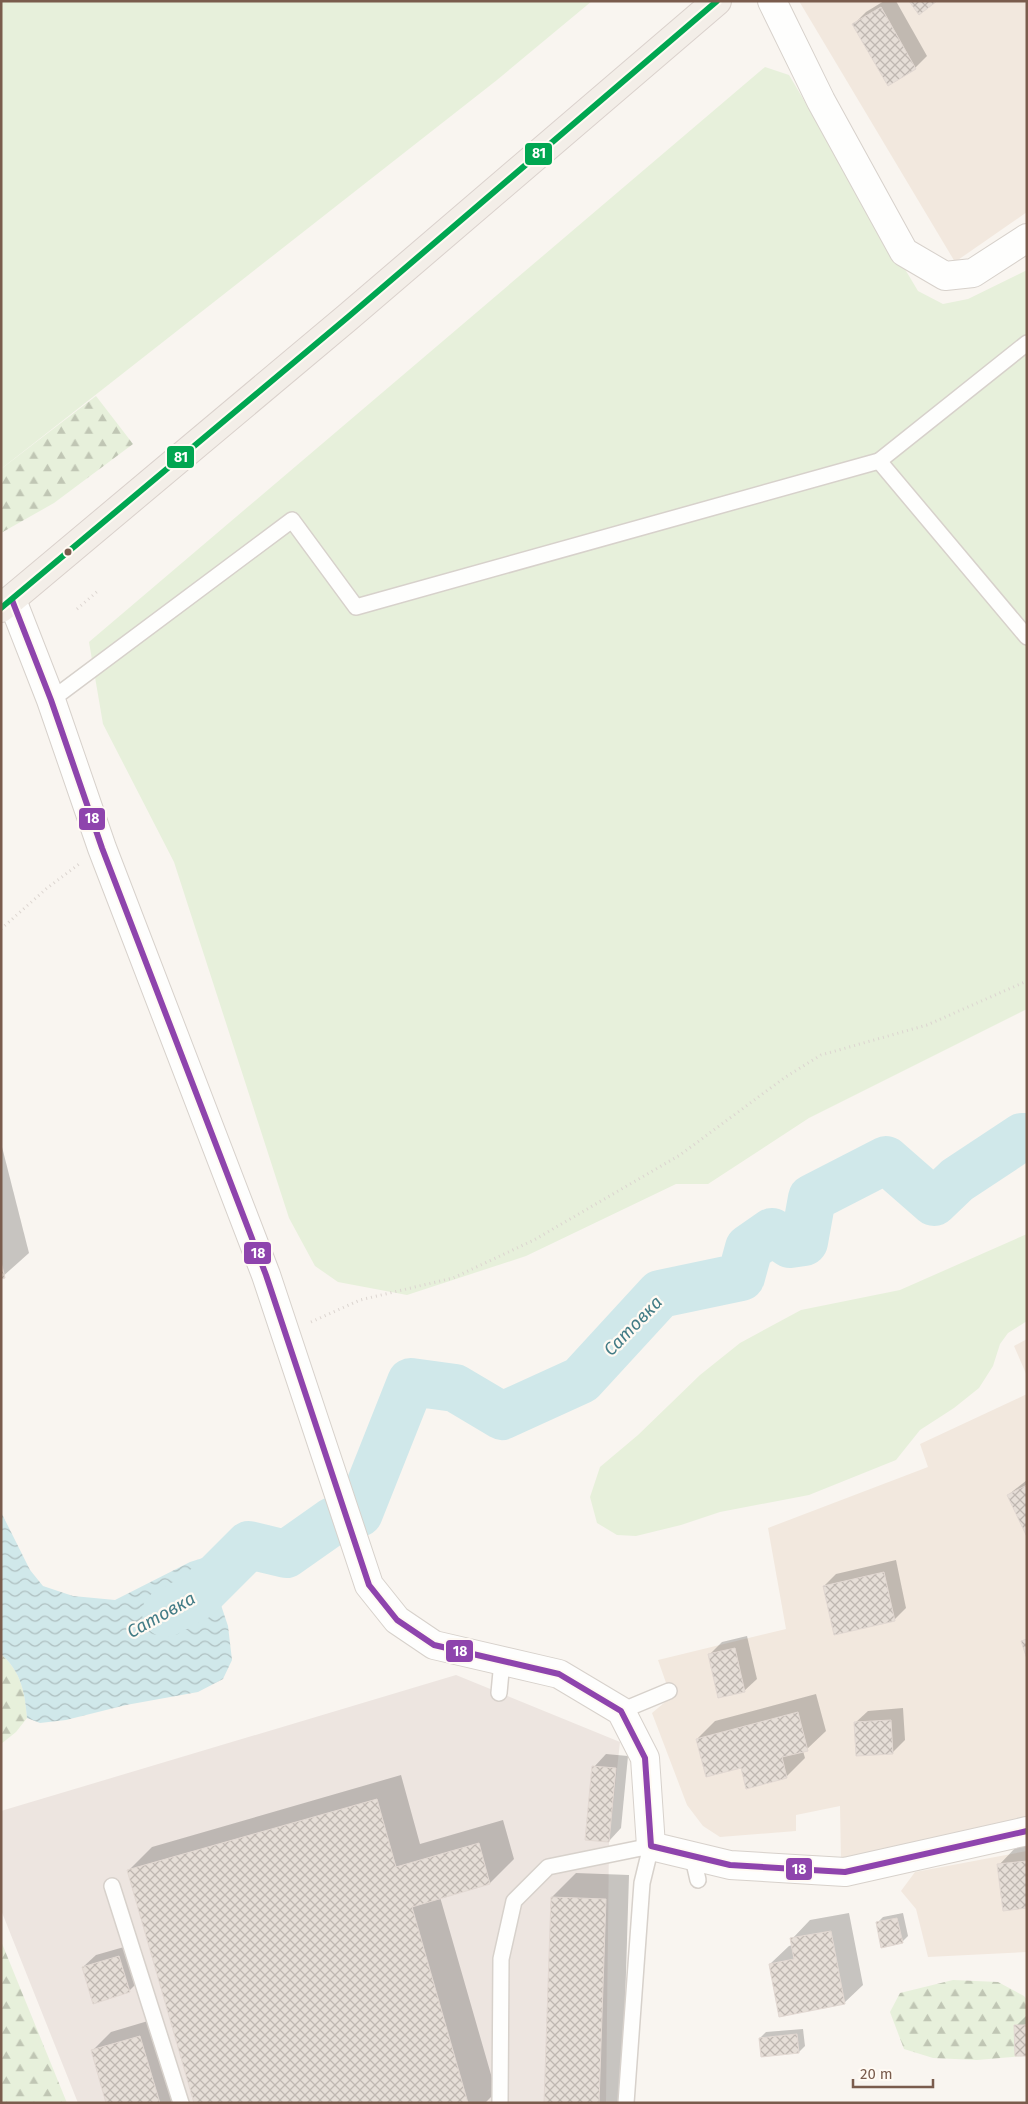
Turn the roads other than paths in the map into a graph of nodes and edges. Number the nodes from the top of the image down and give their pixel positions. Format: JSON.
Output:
{"nodes":[{"id":1,"x":717,"y":1,"type":"edge"},
{"id":2,"x":772,"y":1,"type":"edge"},
{"id":3,"x":1027,"y":238,"type":"edge"},
{"id":4,"x":1027,"y":343,"type":"edge"},
{"id":5,"x":879,"y":462,"type":"junction"},
{"id":6,"x":7,"y":604,"type":"edge"},
{"id":7,"x":1027,"y":637,"type":"edge"},
{"id":8,"x":51,"y":700,"type":"junction"},
{"id":9,"x":502,"y":1660,"type":"junction"},
{"id":10,"x":668,"y":1691,"type":"dead end"},
{"id":11,"x":499,"y":1692,"type":"dead end"},
{"id":12,"x":621,"y":1711,"type":"junction"},
{"id":13,"x":1027,"y":1831,"type":"edge"},
{"id":14,"x":651,"y":1846,"type":"junction"},
{"id":15,"x":112,"y":1886,"type":"dead end"},
{"id":16,"x":181,"y":2103,"type":"edge"},
{"id":17,"x":500,"y":2103,"type":"edge"},
{"id":18,"x":626,"y":2103,"type":"edge"}],
"edges":[{"from":1,"to":6,"type":"main road"},
{"from":2,"to":3,"type":"street"},
{"from":4,"to":5,"type":"lane"},
{"from":5,"to":7,"type":"lane"},
{"from":5,"to":8,"type":"lane"},
{"from":6,"to":8,"type":"street"},
{"from":8,"to":9,"type":"street"},
{"from":9,"to":11,"type":"lane"},
{"from":9,"to":12,"type":"street"},
{"from":10,"to":12,"type":"lane"},
{"from":12,"to":14,"type":"street"},
{"from":13,"to":14,"type":"street"},
{"from":14,"to":17,"type":"lane"},
{"from":14,"to":18,"type":"lane"},
{"from":15,"to":16,"type":"lane"}]}
